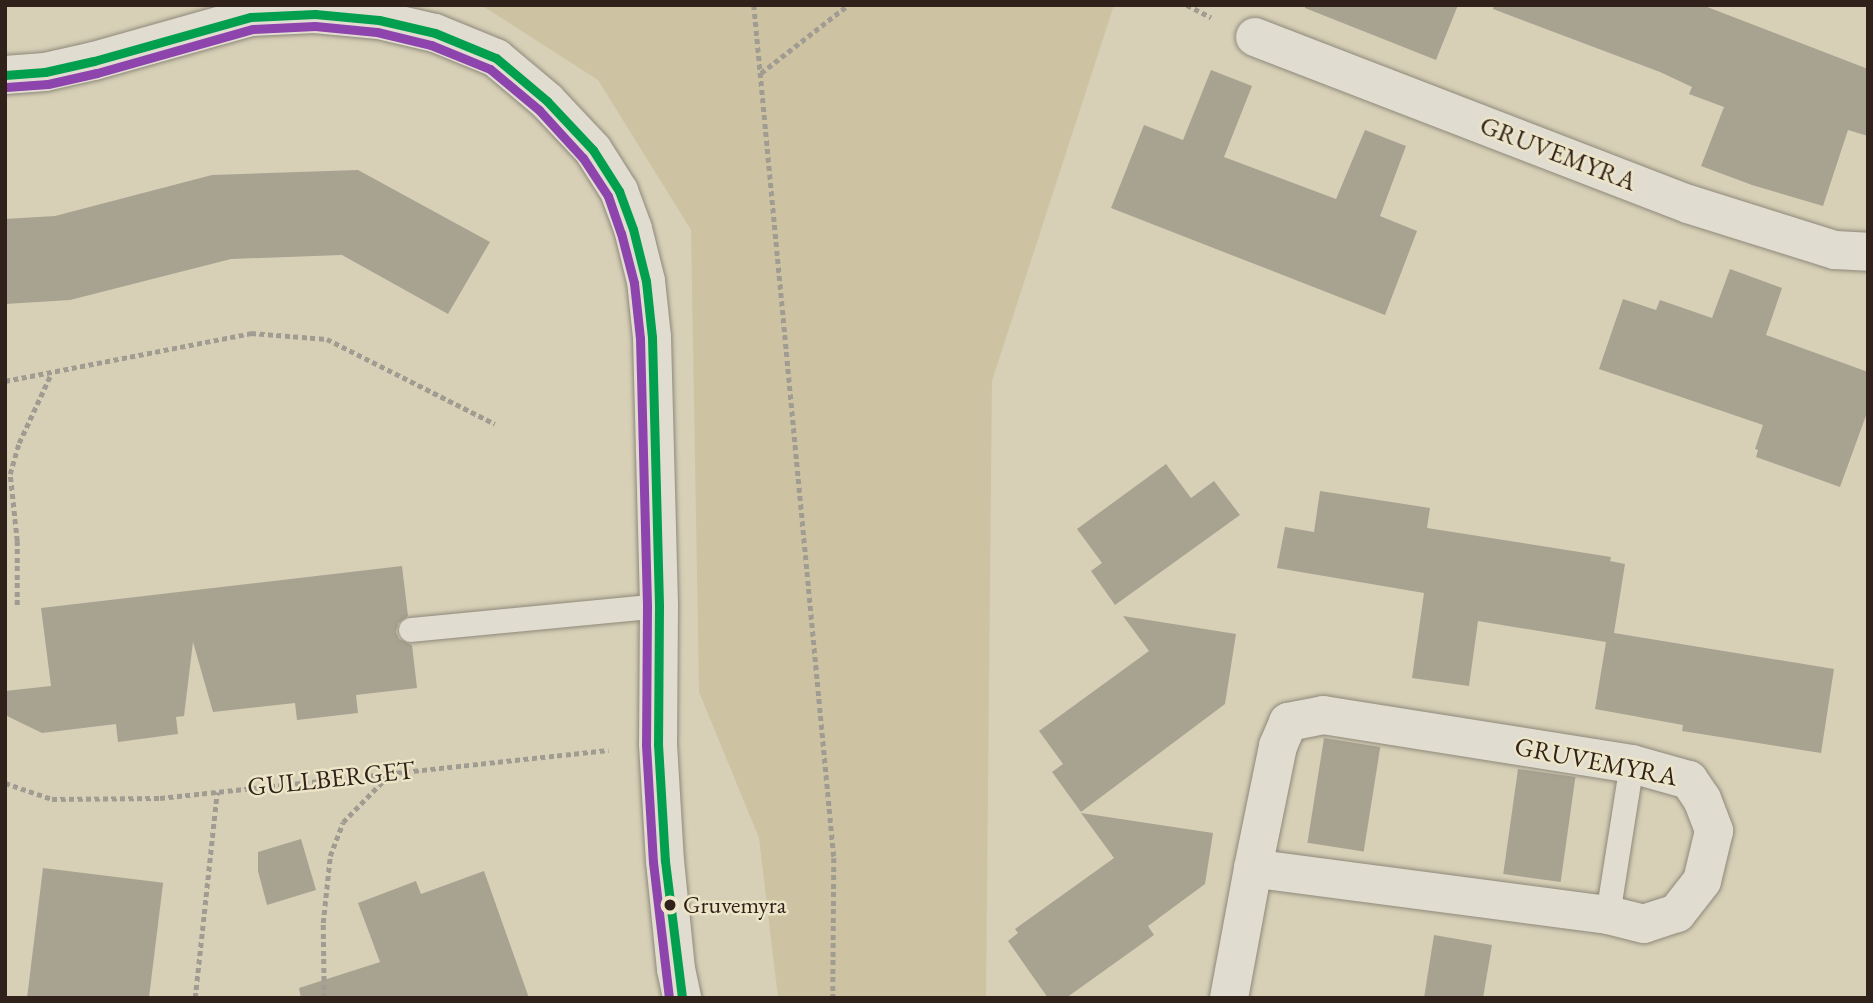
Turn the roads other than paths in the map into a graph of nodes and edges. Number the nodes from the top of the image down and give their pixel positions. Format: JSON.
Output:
{"nodes":[{"id":1,"x":1255,"y":37,"type":"dead end"},
{"id":2,"x":5,"y":75,"type":"edge"},
{"id":3,"x":1868,"y":252,"type":"edge"},
{"id":4,"x":659,"y":606,"type":"junction"},
{"id":5,"x":411,"y":631,"type":"dead end"},
{"id":6,"x":1632,"y":764,"type":"junction"},
{"id":7,"x":1253,"y":868,"type":"junction"},
{"id":8,"x":1608,"y":915,"type":"junction"},
{"id":9,"x":682,"y":998,"type":"edge"},
{"id":10,"x":1229,"y":998,"type":"edge"}],
"edges":[{"from":1,"to":3,"type":"street","name":"GRUVEMYRA"},
{"from":2,"to":4,"type":"street"},
{"from":4,"to":5,"type":"lane"},
{"from":4,"to":9,"type":"street"},
{"from":6,"to":7,"type":"street","name":"GRUVEMYRA"},
{"from":6,"to":8,"type":"lane"},
{"from":6,"to":8,"type":"street","name":"GRUVEMYRA"},
{"from":7,"to":8,"type":"street","name":"GRUVEMYRA"},
{"from":7,"to":10,"type":"street","name":"GRUVEMYRA"}]}
